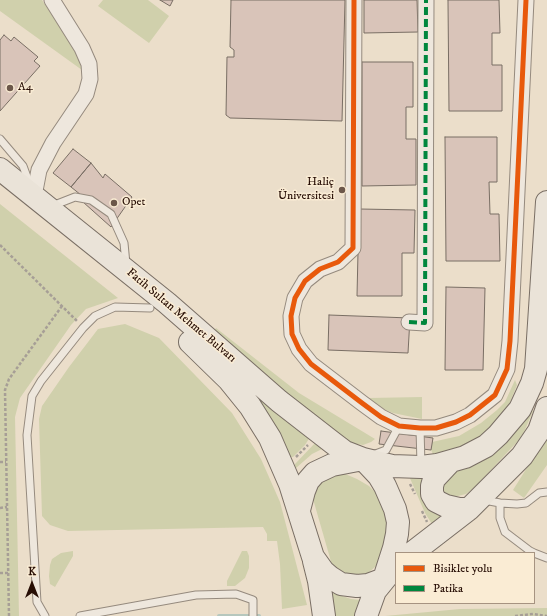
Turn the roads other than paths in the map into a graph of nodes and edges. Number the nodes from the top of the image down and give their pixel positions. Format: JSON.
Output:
{"nodes":[{"id":1,"x":52,"y":0,"type":"edge"},
{"id":2,"x":354,"y":0,"type":"edge"},
{"id":3,"x":426,"y":0,"type":"edge"},
{"id":4,"x":526,"y":0,"type":"edge"},
{"id":5,"x":0,"y":139,"type":"edge"},
{"id":6,"x":0,"y":170,"type":"edge"},
{"id":7,"x":0,"y":189,"type":"edge"},
{"id":8,"x":41,"y":202,"type":"junction"},
{"id":9,"x":547,"y":202,"type":"edge"},
{"id":10,"x":126,"y":270,"type":"junction"},
{"id":11,"x":150,"y":308,"type":"junction"},
{"id":12,"x":409,"y":322,"type":"dead end"},
{"id":13,"x":547,"y":408,"type":"edge"},
{"id":14,"x":399,"y":426,"type":"junction"},
{"id":15,"x":420,"y":428,"type":"junction"},
{"id":16,"x":363,"y":459,"type":"junction"},
{"id":17,"x":449,"y":463,"type":"junction"},
{"id":18,"x":422,"y":467,"type":"junction"},
{"id":19,"x":547,"y":492,"type":"edge"},
{"id":20,"x":483,"y":504,"type":"junction"},
{"id":21,"x":299,"y":510,"type":"junction"},
{"id":22,"x":413,"y":552,"type":"edge"},
{"id":23,"x":532,"y":552,"type":"edge"},
{"id":24,"x":535,"y":553,"type":"edge"},
{"id":25,"x":313,"y":558,"type":"junction"},
{"id":26,"x":547,"y":558,"type":"edge"},
{"id":27,"x":390,"y":573,"type":"edge"},
{"id":28,"x":97,"y":614,"type":"edge"},
{"id":29,"x":45,"y":616,"type":"edge"},
{"id":30,"x":80,"y":616,"type":"edge"},
{"id":31,"x":253,"y":616,"type":"edge"},
{"id":32,"x":324,"y":616,"type":"edge"},
{"id":33,"x":366,"y":616,"type":"edge"}],
"edges":[{"from":1,"to":8,"type":"street"},
{"from":2,"to":14,"type":"street"},
{"from":3,"to":12,"type":"street"},
{"from":4,"to":15,"type":"street"},
{"from":5,"to":8,"type":"lane"},
{"from":6,"to":8,"type":"main road","name":"Fatih Sultan Mehmet Bulvarı"},
{"from":7,"to":11,"type":"main road","name":"Fatih Sultan Mehmet Bulvarı"},
{"from":8,"to":10,"type":"main road","name":"Fatih Sultan Mehmet Bulvarı"},
{"from":8,"to":10,"type":"lane"},
{"from":9,"to":17,"type":"main road"},
{"from":10,"to":16,"type":"main road","name":"Fatih Sultan Mehmet Bulvarı"},
{"from":11,"to":21,"type":"main road","name":"Fatih Sultan Mehmet Bulvarı"},
{"from":11,"to":29,"type":"lane"},
{"from":13,"to":20,"type":"main road"},
{"from":14,"to":15,"type":"street"},
{"from":14,"to":16,"type":"lane"},
{"from":15,"to":18,"type":"lane"},
{"from":16,"to":18,"type":"main road","name":"Fatih Sultan Mehmet Bulvarı"},
{"from":16,"to":21,"type":"main road"},
{"from":16,"to":27,"type":"main road"},
{"from":17,"to":18,"type":"main road","name":"Fatih Sultan Mehmet Bulvarı"},
{"from":17,"to":20,"type":"main road"},
{"from":19,"to":20,"type":"lane"},
{"from":20,"to":22,"type":"main road"},
{"from":20,"to":23,"type":"lane"},
{"from":21,"to":25,"type":"main road"},
{"from":24,"to":26,"type":"lane"},
{"from":25,"to":27,"type":"main road"},
{"from":25,"to":32,"type":"main road"},
{"from":27,"to":33,"type":"main road"},
{"from":28,"to":30,"type":"lane"},
{"from":28,"to":31,"type":"lane"}]}
